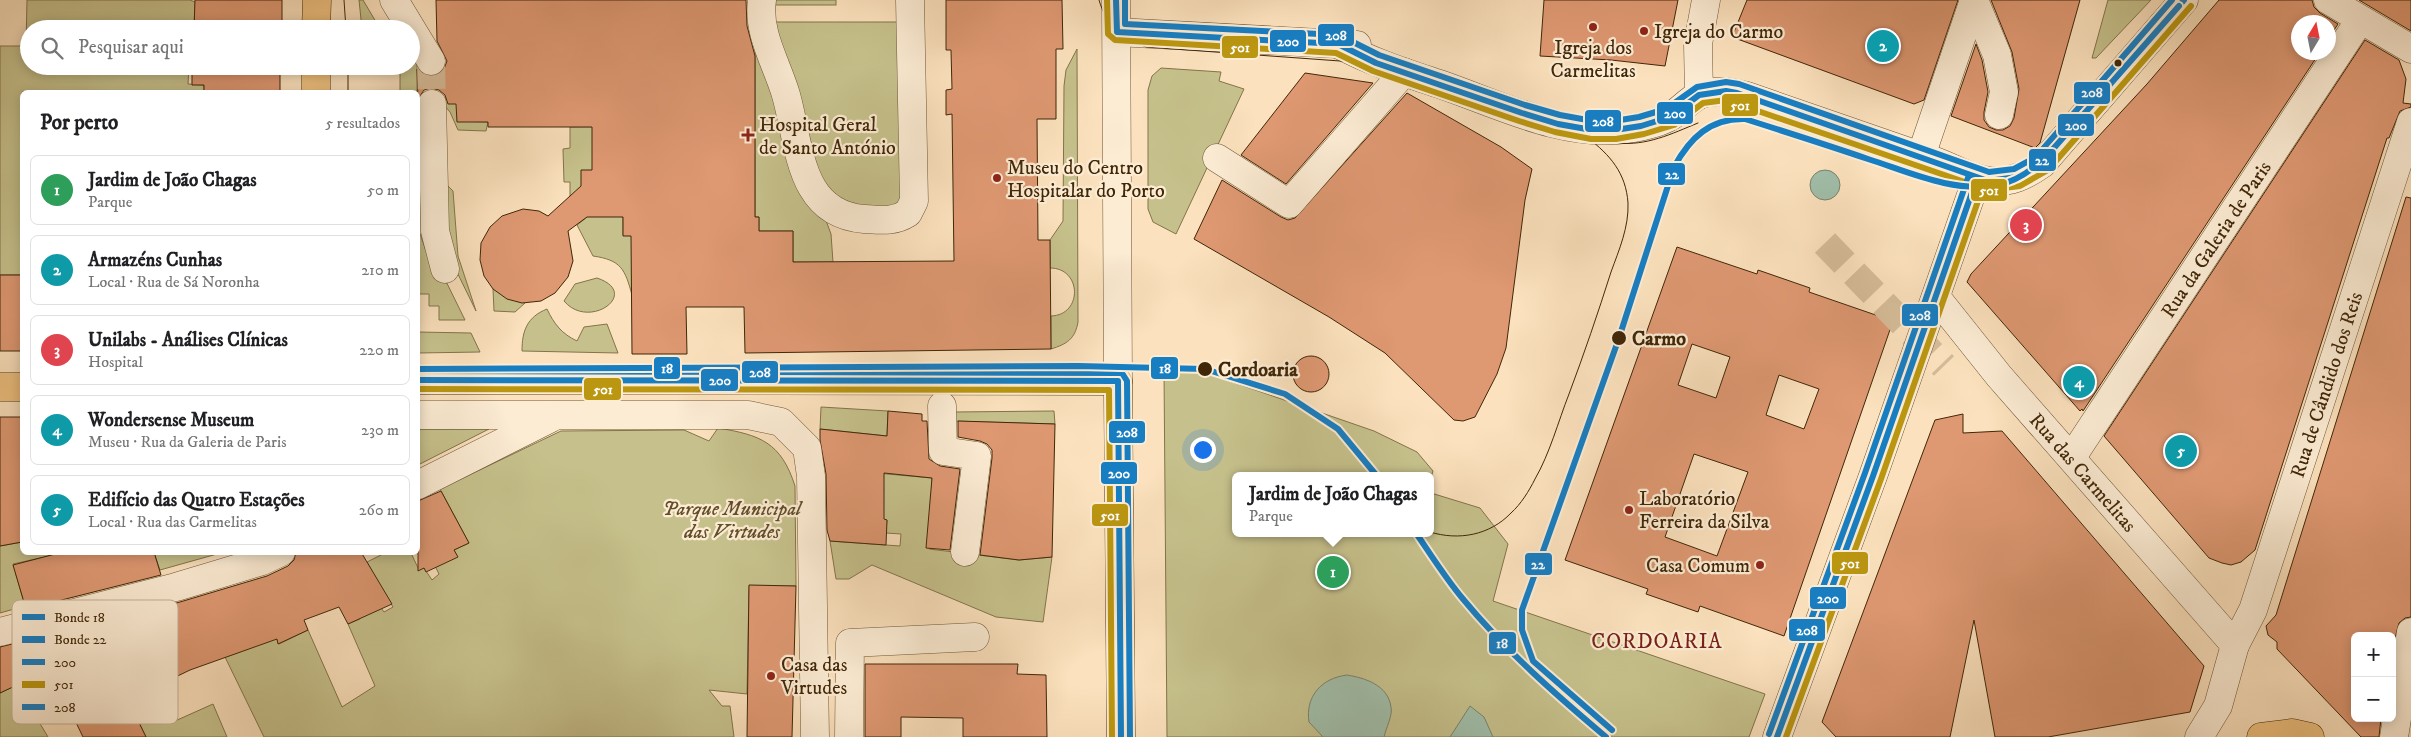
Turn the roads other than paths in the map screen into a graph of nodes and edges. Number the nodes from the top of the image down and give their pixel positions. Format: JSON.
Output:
{"nodes":[{"id":1,"x":317,"y":0,"type":"edge"},
{"id":2,"x":394,"y":0,"type":"edge"},
{"id":3,"x":762,"y":0,"type":"edge"},
{"id":4,"x":910,"y":0,"type":"edge"},
{"id":5,"x":1116,"y":0,"type":"edge"},
{"id":6,"x":1706,"y":0,"type":"edge"},
{"id":7,"x":1974,"y":0,"type":"edge"},
{"id":8,"x":2184,"y":0,"type":"edge"},
{"id":9,"x":2328,"y":0,"type":"edge"},
{"id":10,"x":316,"y":20,"type":"edge"},
{"id":11,"x":406,"y":20,"type":"edge"},
{"id":12,"x":2360,"y":20,"type":"junction"},
{"id":13,"x":1116,"y":32,"type":"junction"},
{"id":14,"x":420,"y":43,"type":"edge"},
{"id":15,"x":1338,"y":44,"type":"junction"},
{"id":16,"x":2411,"y":49,"type":"edge"},
{"id":17,"x":431,"y":61,"type":"tunnel mouth"},
{"id":18,"x":1404,"y":72,"type":"junction"},
{"id":19,"x":316,"y":75,"type":"edge"},
{"id":20,"x":316,"y":90,"type":"edge"},
{"id":21,"x":1699,"y":95,"type":"junction"},
{"id":22,"x":432,"y":104,"type":"tunnel mouth"},
{"id":23,"x":1999,"y":115,"type":"dead end"},
{"id":24,"x":2411,"y":122,"type":"edge"},
{"id":25,"x":1641,"y":126,"type":"junction"},
{"id":26,"x":1921,"y":156,"type":"junction"},
{"id":27,"x":1217,"y":158,"type":"dead end"},
{"id":28,"x":1977,"y":178,"type":"junction"},
{"id":29,"x":445,"y":269,"type":"dead end"},
{"id":30,"x":1936,"y":297,"type":"junction"},
{"id":31,"x":420,"y":380,"type":"edge"},
{"id":32,"x":1118,"y":381,"type":"junction"},
{"id":33,"x":0,"y":387,"type":"edge"},
{"id":34,"x":20,"y":387,"type":"edge"},
{"id":35,"x":942,"y":406,"type":"dead end"},
{"id":36,"x":420,"y":415,"type":"edge"},
{"id":37,"x":557,"y":415,"type":"junction"},
{"id":38,"x":2072,"y":456,"type":"junction"},
{"id":39,"x":420,"y":484,"type":"edge"},
{"id":40,"x":965,"y":552,"type":"dead end"},
{"id":41,"x":275,"y":555,"type":"edge"},
{"id":42,"x":125,"y":600,"type":"edge"},
{"id":43,"x":2411,"y":632,"type":"edge"},
{"id":44,"x":975,"y":637,"type":"dead end"},
{"id":45,"x":2235,"y":645,"type":"junction"},
{"id":46,"x":815,"y":737,"type":"edge"},
{"id":47,"x":849,"y":737,"type":"edge"},
{"id":48,"x":1121,"y":737,"type":"edge"},
{"id":49,"x":1777,"y":737,"type":"edge"},
{"id":50,"x":2199,"y":737,"type":"edge"},
{"id":51,"x":2261,"y":737,"type":"edge"},
{"id":52,"x":2310,"y":737,"type":"edge"},
{"id":53,"x":2394,"y":737,"type":"edge"}],
"edges":[{"from":1,"to":10,"type":"main road"},
{"from":2,"to":11,"type":"street"},
{"from":3,"to":4,"type":"street"},
{"from":5,"to":13,"type":"street"},
{"from":6,"to":21,"type":"street"},
{"from":7,"to":23,"type":"street"},
{"from":7,"to":26,"type":"street"},
{"from":8,"to":28,"type":"street"},
{"from":9,"to":12,"type":"street"},
{"from":12,"to":16,"type":"street"},
{"from":12,"to":38,"type":"street","name":"Rua da Galeria de Paris"},
{"from":13,"to":15,"type":"street"},
{"from":13,"to":32,"type":"street"},
{"from":14,"to":17,"type":"street"},
{"from":15,"to":18,"type":"street"},
{"from":15,"to":25,"type":"street"},
{"from":18,"to":25,"type":"street"},
{"from":18,"to":27,"type":"street"},
{"from":19,"to":20,"type":"main road"},
{"from":21,"to":25,"type":"street"},
{"from":21,"to":26,"type":"street"},
{"from":22,"to":29,"type":"street"},
{"from":24,"to":45,"type":"street","name":"Rua de Cândido dos Reis"},
{"from":26,"to":28,"type":"street"},
{"from":28,"to":30,"type":"street"},
{"from":30,"to":38,"type":"street","name":"Rua das Carmelitas"},
{"from":30,"to":49,"type":"street"},
{"from":31,"to":32,"type":"main road"},
{"from":32,"to":48,"type":"main road"},
{"from":33,"to":34,"type":"main road"},
{"from":35,"to":40,"type":"street"},
{"from":36,"to":37,"type":"street"},
{"from":37,"to":39,"type":"street"},
{"from":37,"to":46,"type":"street"},
{"from":38,"to":45,"type":"street","name":"Rua das Carmelitas"},
{"from":41,"to":42,"type":"street"},
{"from":43,"to":53,"type":"street"},
{"from":44,"to":47,"type":"street"},
{"from":45,"to":50,"type":"street","name":"Rua de Cândido dos Reis"},
{"from":51,"to":52,"type":"main road"}]}
